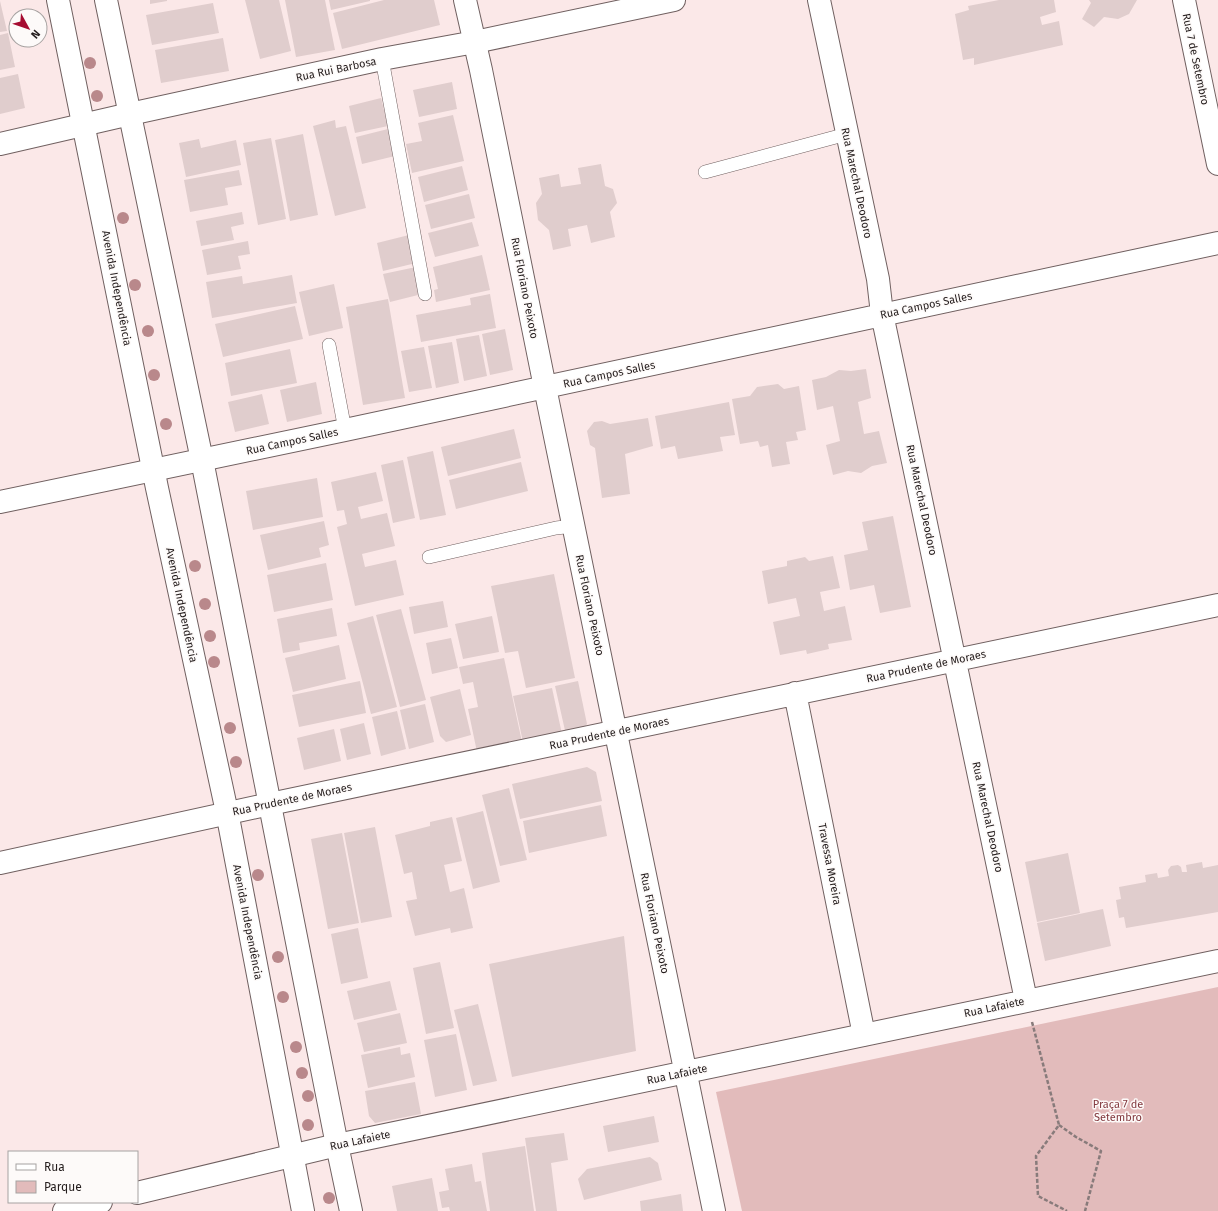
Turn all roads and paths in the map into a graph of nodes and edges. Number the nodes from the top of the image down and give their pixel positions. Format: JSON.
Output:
{"nodes":[{"id":1,"x":58,"y":0,"type":"edge"},
{"id":2,"x":106,"y":0,"type":"edge"},
{"id":3,"x":465,"y":0,"type":"edge"},
{"id":4,"x":674,"y":0,"type":"edge"},
{"id":5,"x":819,"y":0,"type":"edge"},
{"id":6,"x":1184,"y":0,"type":"edge"},
{"id":7,"x":475,"y":42,"type":"junction"},
{"id":8,"x":382,"y":59,"type":"junction"},
{"id":9,"x":130,"y":114,"type":"junction"},
{"id":10,"x":84,"y":125,"type":"junction"},
{"id":11,"x":847,"y":134,"type":"junction"},
{"id":12,"x":0,"y":144,"type":"edge"},
{"id":13,"x":1218,"y":164,"type":"edge"},
{"id":14,"x":705,"y":172,"type":"dead end"},
{"id":15,"x":1218,"y":244,"type":"edge"},
{"id":16,"x":425,"y":294,"type":"dead end"},
{"id":17,"x":882,"y":314,"type":"junction"},
{"id":18,"x":329,"y":346,"type":"dead end"},
{"id":19,"x":545,"y":388,"type":"junction"},
{"id":20,"x":345,"y":430,"type":"junction"},
{"id":21,"x":202,"y":460,"type":"junction"},
{"id":22,"x":154,"y":470,"type":"junction"},
{"id":23,"x":0,"y":502,"type":"edge"},
{"id":24,"x":573,"y":526,"type":"junction"},
{"id":25,"x":429,"y":557,"type":"dead end"},
{"id":26,"x":1218,"y":605,"type":"edge"},
{"id":27,"x":956,"y":659,"type":"junction"},
{"id":28,"x":795,"y":693,"type":"junction"},
{"id":29,"x":616,"y":731,"type":"junction"},
{"id":30,"x":270,"y":804,"type":"junction"},
{"id":31,"x":227,"y":812,"type":"junction"},
{"id":32,"x":0,"y":863,"type":"edge"},
{"id":33,"x":1218,"y":961,"type":"edge"},
{"id":34,"x":1026,"y":1000,"type":"junction"},
{"id":35,"x":864,"y":1035,"type":"junction"},
{"id":36,"x":686,"y":1072,"type":"junction"},
{"id":37,"x":1059,"y":1125,"type":"junction"},
{"id":38,"x":337,"y":1145,"type":"junction"},
{"id":39,"x":292,"y":1156,"type":"junction"},
{"id":40,"x":138,"y":1193,"type":"edge"},
{"id":41,"x":97,"y":1203,"type":"edge"},
{"id":42,"x":64,"y":1211,"type":"edge"},
{"id":43,"x":303,"y":1211,"type":"edge"},
{"id":44,"x":351,"y":1211,"type":"edge"},
{"id":45,"x":714,"y":1211,"type":"edge"},
{"id":46,"x":1067,"y":1211,"type":"edge"},
{"id":47,"x":1085,"y":1211,"type":"edge"}],
"edges":[{"from":1,"to":10,"type":"street","name":"Avenida Independência"},
{"from":2,"to":9,"type":"street"},
{"from":3,"to":7,"type":"street","name":"Rua Floriano Peixoto"},
{"from":4,"to":7,"type":"street","name":"Rua Rui Barbosa"},
{"from":5,"to":11,"type":"street","name":"Rua Marechal Deodoro"},
{"from":6,"to":13,"type":"street","name":"Rua 7 de Setembro"},
{"from":7,"to":8,"type":"street","name":"Rua Rui Barbosa"},
{"from":7,"to":19,"type":"street","name":"Rua Floriano Peixoto"},
{"from":8,"to":9,"type":"street","name":"Rua Rui Barbosa"},
{"from":8,"to":16,"type":"lane"},
{"from":9,"to":10,"type":"street","name":"Rua Rui Barbosa"},
{"from":9,"to":21,"type":"street"},
{"from":10,"to":12,"type":"street","name":"Rua Rui Barbosa"},
{"from":10,"to":22,"type":"street","name":"Avenida Independência"},
{"from":11,"to":14,"type":"lane"},
{"from":11,"to":17,"type":"street","name":"Rua Marechal Deodoro"},
{"from":15,"to":17,"type":"street","name":"Rua Campos Salles"},
{"from":17,"to":19,"type":"street","name":"Rua Campos Salles"},
{"from":17,"to":27,"type":"street","name":"Rua Marechal Deodoro"},
{"from":18,"to":20,"type":"lane"},
{"from":19,"to":20,"type":"street","name":"Rua Campos Salles"},
{"from":19,"to":24,"type":"street","name":"Rua Floriano Peixoto"},
{"from":20,"to":21,"type":"street","name":"Rua Campos Salles"},
{"from":21,"to":22,"type":"street","name":"Rua Campos Salles"},
{"from":21,"to":30,"type":"street"},
{"from":22,"to":23,"type":"street","name":"Rua Campos Salles"},
{"from":22,"to":31,"type":"street","name":"Avenida Independência"},
{"from":24,"to":25,"type":"lane"},
{"from":24,"to":29,"type":"street","name":"Rua Floriano Peixoto"},
{"from":26,"to":27,"type":"street","name":"Rua Prudente de Moraes"},
{"from":27,"to":28,"type":"street","name":"Rua Prudente de Moraes"},
{"from":27,"to":34,"type":"street","name":"Rua Marechal Deodoro"},
{"from":28,"to":29,"type":"street","name":"Rua Prudente de Moraes"},
{"from":28,"to":35,"type":"street","name":"Travessa Moreira"},
{"from":29,"to":30,"type":"street","name":"Rua Prudente de Moraes"},
{"from":29,"to":36,"type":"street","name":"Rua Floriano Peixoto"},
{"from":30,"to":31,"type":"street","name":"Rua Prudente de Moraes"},
{"from":30,"to":38,"type":"street"},
{"from":31,"to":32,"type":"street","name":"Rua Prudente de Moraes"},
{"from":31,"to":39,"type":"street","name":"Avenida Independência"},
{"from":33,"to":34,"type":"street","name":"Rua Lafaiete"},
{"from":34,"to":35,"type":"street","name":"Rua Lafaiete"},
{"from":34,"to":37,"type":"path"},
{"from":35,"to":36,"type":"street","name":"Rua Lafaiete"},
{"from":36,"to":38,"type":"street","name":"Rua Lafaiete"},
{"from":36,"to":45,"type":"street","name":"Rua Floriano Peixoto"},
{"from":37,"to":46,"type":"path"},
{"from":37,"to":47,"type":"path"},
{"from":38,"to":39,"type":"street","name":"Rua Lafaiete"},
{"from":38,"to":44,"type":"street"},
{"from":39,"to":40,"type":"street","name":"Rua Lafaiete"},
{"from":39,"to":43,"type":"street","name":"Avenida Independência"},
{"from":41,"to":42,"type":"street"}]}
